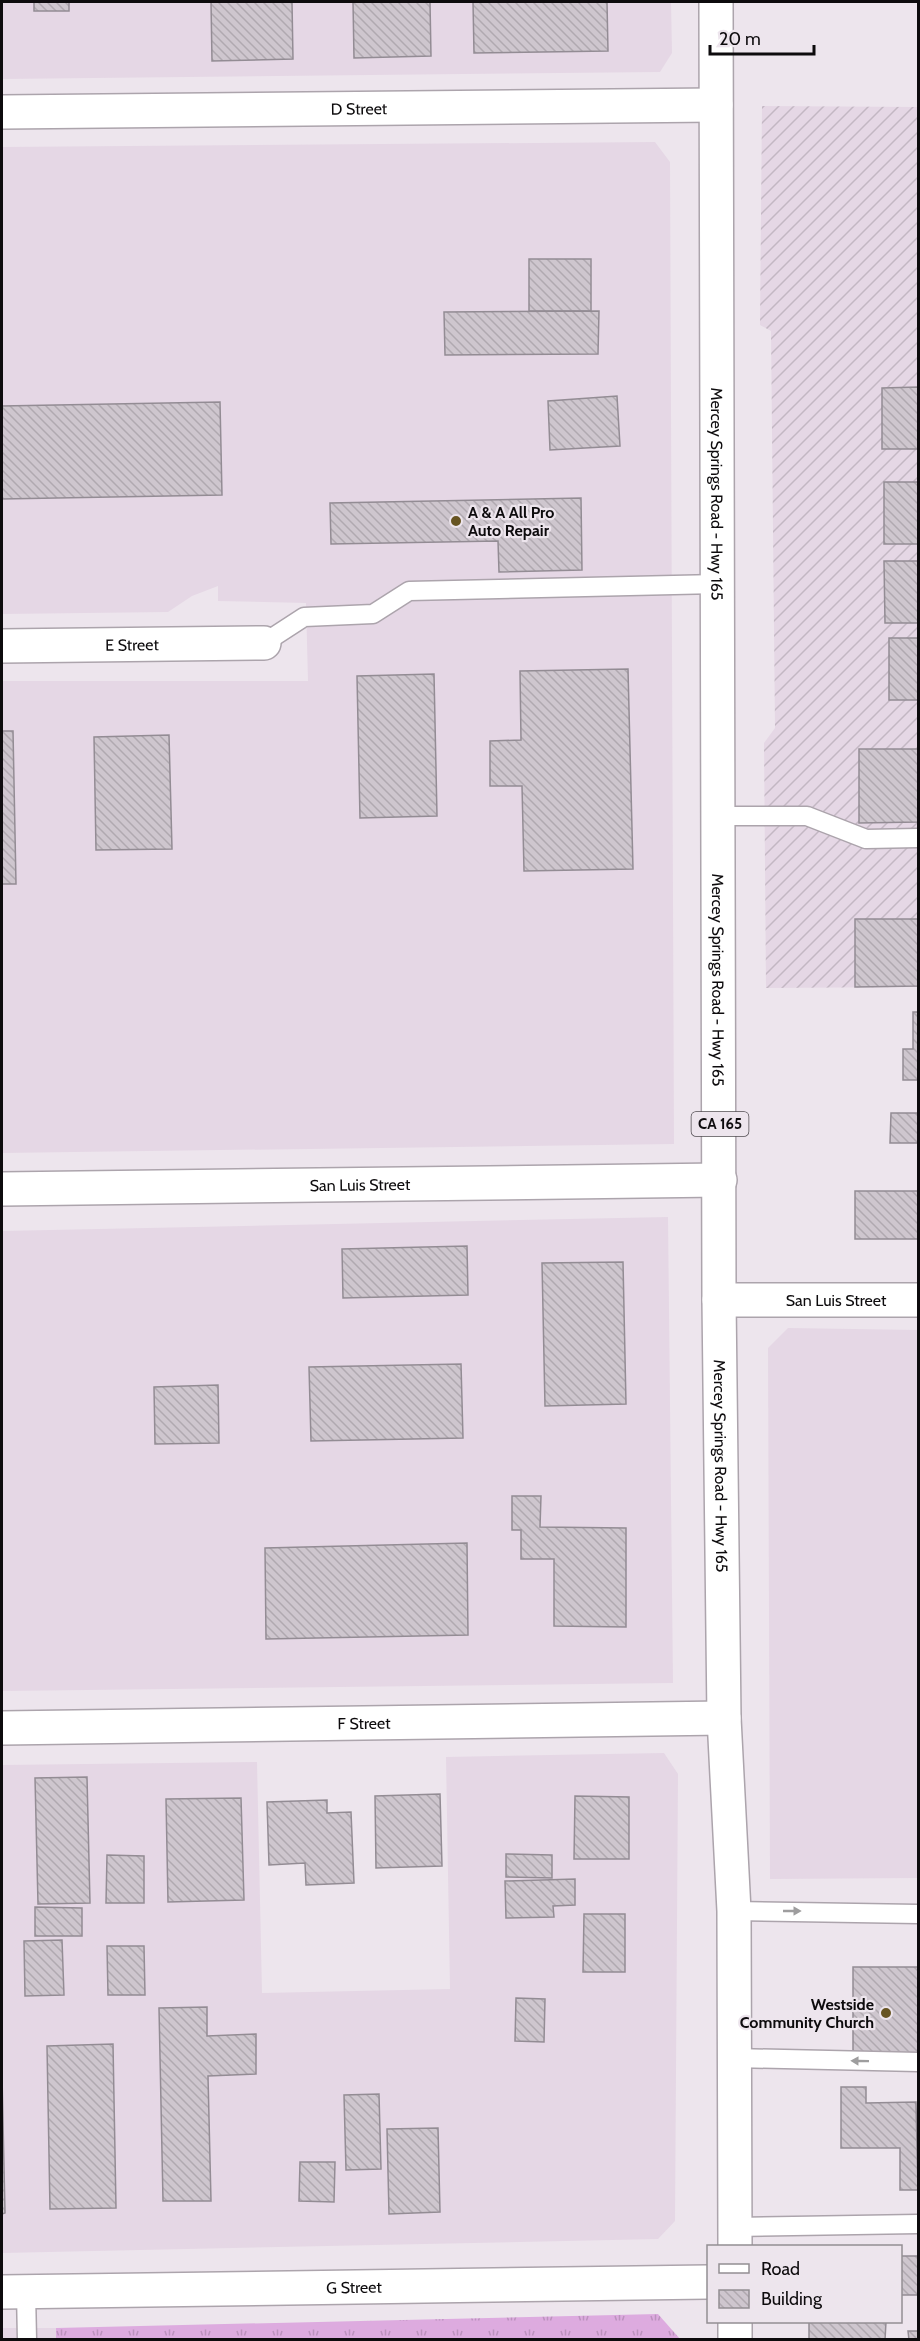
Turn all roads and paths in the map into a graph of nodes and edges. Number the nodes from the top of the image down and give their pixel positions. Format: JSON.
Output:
{"nodes":[{"id":1,"x":716,"y":2,"type":"edge"},
{"id":2,"x":716,"y":105,"type":"junction"},
{"id":3,"x":2,"y":112,"type":"edge"},
{"id":4,"x":718,"y":584,"type":"junction"},
{"id":5,"x":264,"y":643,"type":"joint"},
{"id":6,"x":2,"y":646,"type":"edge"},
{"id":7,"x":718,"y":816,"type":"junction"},
{"id":8,"x":918,"y":838,"type":"edge"},
{"id":9,"x":720,"y":1180,"type":"junction"},
{"id":10,"x":2,"y":1190,"type":"edge"},
{"id":11,"x":719,"y":1300,"type":"junction"},
{"id":12,"x":918,"y":1300,"type":"edge"},
{"id":13,"x":724,"y":1718,"type":"junction"},
{"id":14,"x":2,"y":1728,"type":"edge"},
{"id":15,"x":734,"y":1911,"type":"junction"},
{"id":16,"x":918,"y":1914,"type":"edge"},
{"id":17,"x":734,"y":2058,"type":"junction"},
{"id":18,"x":918,"y":2062,"type":"edge"},
{"id":19,"x":918,"y":2224,"type":"edge"},
{"id":20,"x":735,"y":2237,"type":"edge"},
{"id":21,"x":707,"y":2282,"type":"edge"},
{"id":22,"x":14,"y":2292,"type":"edge"},
{"id":23,"x":735,"y":2323,"type":"edge"},
{"id":24,"x":27,"y":2340,"type":"edge"},
{"id":25,"x":735,"y":2340,"type":"edge"}],
"edges":[{"from":1,"to":2,"type":"street","name":"Mercey Springs Road - Hwy 165","number":"CA 165"},
{"from":2,"to":3,"type":"street","name":"D Street"},
{"from":2,"to":4,"type":"street","name":"Mercey Springs Road - Hwy 165","number":"CA 165"},
{"from":4,"to":5,"type":"lane"},
{"from":4,"to":7,"type":"street","name":"Mercey Springs Road - Hwy 165","number":"CA 165"},
{"from":5,"to":6,"type":"street","name":"E Street"},
{"from":7,"to":8,"type":"lane"},
{"from":7,"to":9,"type":"street","name":"Mercey Springs Road - Hwy 165","number":"CA 165"},
{"from":9,"to":10,"type":"street","name":"San Luis Street"},
{"from":9,"to":11,"type":"street","name":"Mercey Springs Road - Hwy 165","number":"CA 165"},
{"from":11,"to":12,"type":"street","name":"San Luis Street"},
{"from":11,"to":13,"type":"street","name":"Mercey Springs Road - Hwy 165","number":"CA 165"},
{"from":13,"to":14,"type":"street","name":"F Street"},
{"from":13,"to":15,"type":"street","name":"Mercey Springs Road - Hwy 165","number":"CA 165"},
{"from":15,"to":16,"type":"lane","one_way":true},
{"from":15,"to":17,"type":"street","name":"Mercey Springs Road - Hwy 165","number":"CA 165"},
{"from":18,"to":17,"type":"lane","one_way":true},
{"from":17,"to":20,"type":"street","name":"Mercey Springs Road - Hwy 165","number":"CA 165"},
{"from":19,"to":20,"type":"lane"},
{"from":21,"to":22,"type":"street","name":"G Street"},
{"from":22,"to":24,"type":"lane"},
{"from":23,"to":25,"type":"street"}]}
